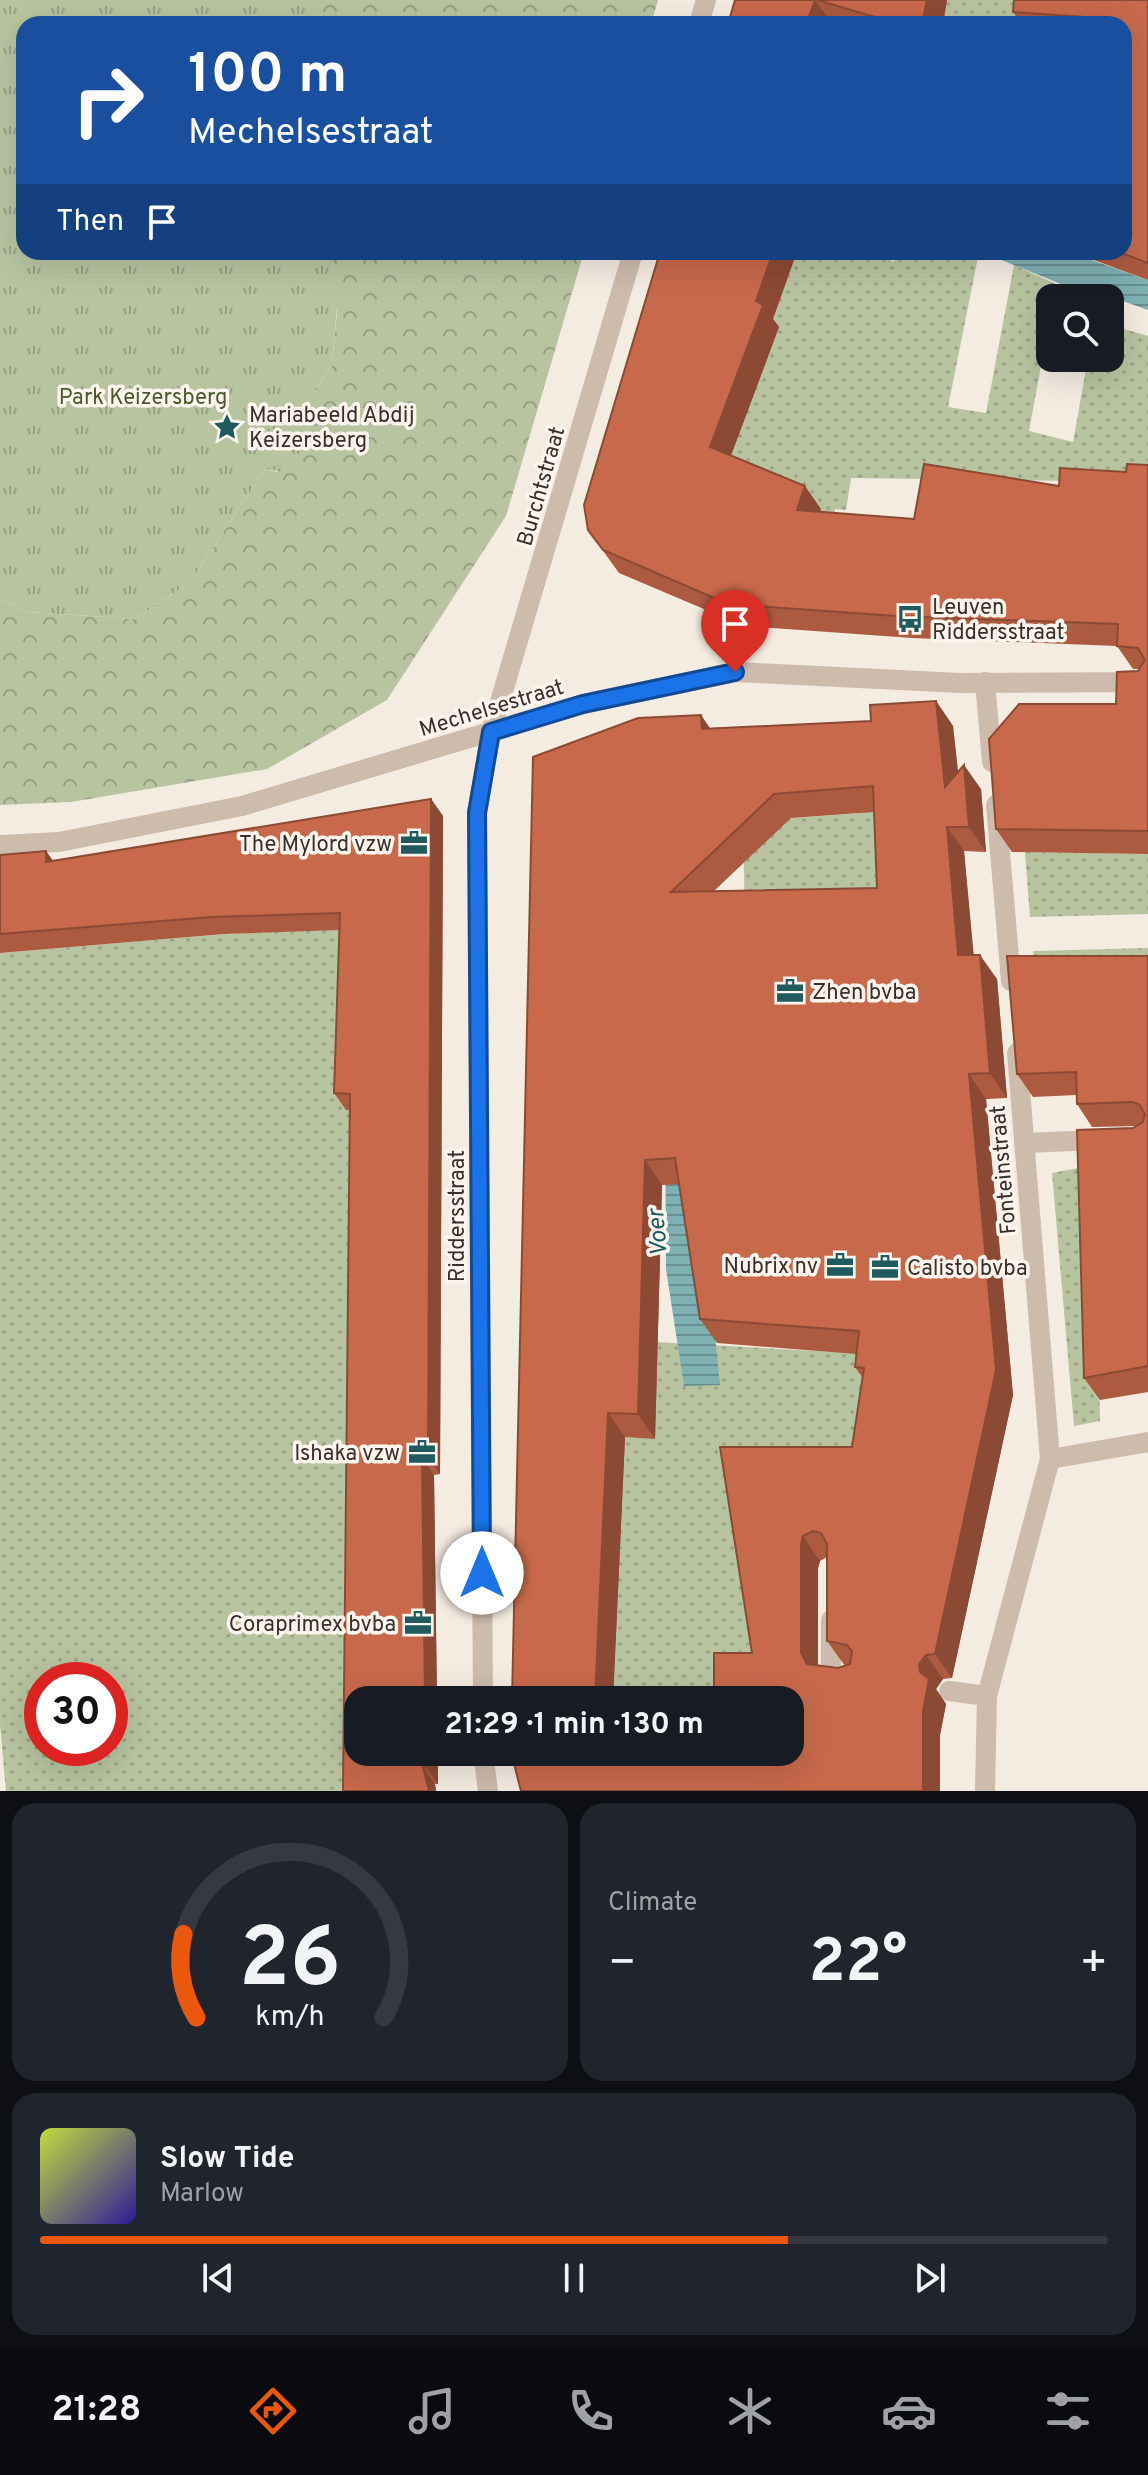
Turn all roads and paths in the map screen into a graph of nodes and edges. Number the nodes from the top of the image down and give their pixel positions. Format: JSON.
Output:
{"nodes":[{"id":1,"x":631,"y":260,"type":"edge"},
{"id":2,"x":985,"y":682,"type":"junction"},
{"id":3,"x":1148,"y":682,"type":"edge"},
{"id":4,"x":491,"y":732,"type":"junction"},
{"id":5,"x":0,"y":845,"type":"edge"},
{"id":6,"x":1013,"y":1008,"type":"edge"},
{"id":7,"x":1016,"y":1038,"type":"edge"},
{"id":8,"x":1148,"y":1138,"type":"edge"},
{"id":9,"x":1024,"y":1143,"type":"junction"},
{"id":10,"x":1148,"y":1442,"type":"edge"},
{"id":11,"x":1050,"y":1459,"type":"junction"},
{"id":12,"x":831,"y":1599,"type":"edge"},
{"id":13,"x":857,"y":1680,"type":"edge"},
{"id":14,"x":483,"y":1686,"type":"edge"},
{"id":15,"x":949,"y":1691,"type":"dead end"},
{"id":16,"x":987,"y":1696,"type":"junction"},
{"id":17,"x":485,"y":1766,"type":"edge"},
{"id":18,"x":488,"y":1791,"type":"edge"},
{"id":19,"x":985,"y":1791,"type":"edge"}],
"edges":[{"from":1,"to":4,"type":"street","name":"Burchtstraat"},
{"from":2,"to":3,"type":"street","name":"Mechelsestraat"},
{"from":2,"to":4,"type":"street","name":"Mechelsestraat"},
{"from":2,"to":6,"type":"street"},
{"from":4,"to":5,"type":"street","name":"Mechelsestraat"},
{"from":4,"to":14,"type":"street","name":"Riddersstraat"},
{"from":7,"to":9,"type":"street","name":"Fonteinstraat"},
{"from":8,"to":9,"type":"street"},
{"from":9,"to":11,"type":"street","name":"Fonteinstraat"},
{"from":10,"to":11,"type":"street"},
{"from":11,"to":16,"type":"street","name":"Fonteinstraat"},
{"from":12,"to":13,"type":"street"},
{"from":15,"to":16,"type":"street"},
{"from":16,"to":19,"type":"street","name":"Fonteinstraat"},
{"from":17,"to":18,"type":"street"}]}
